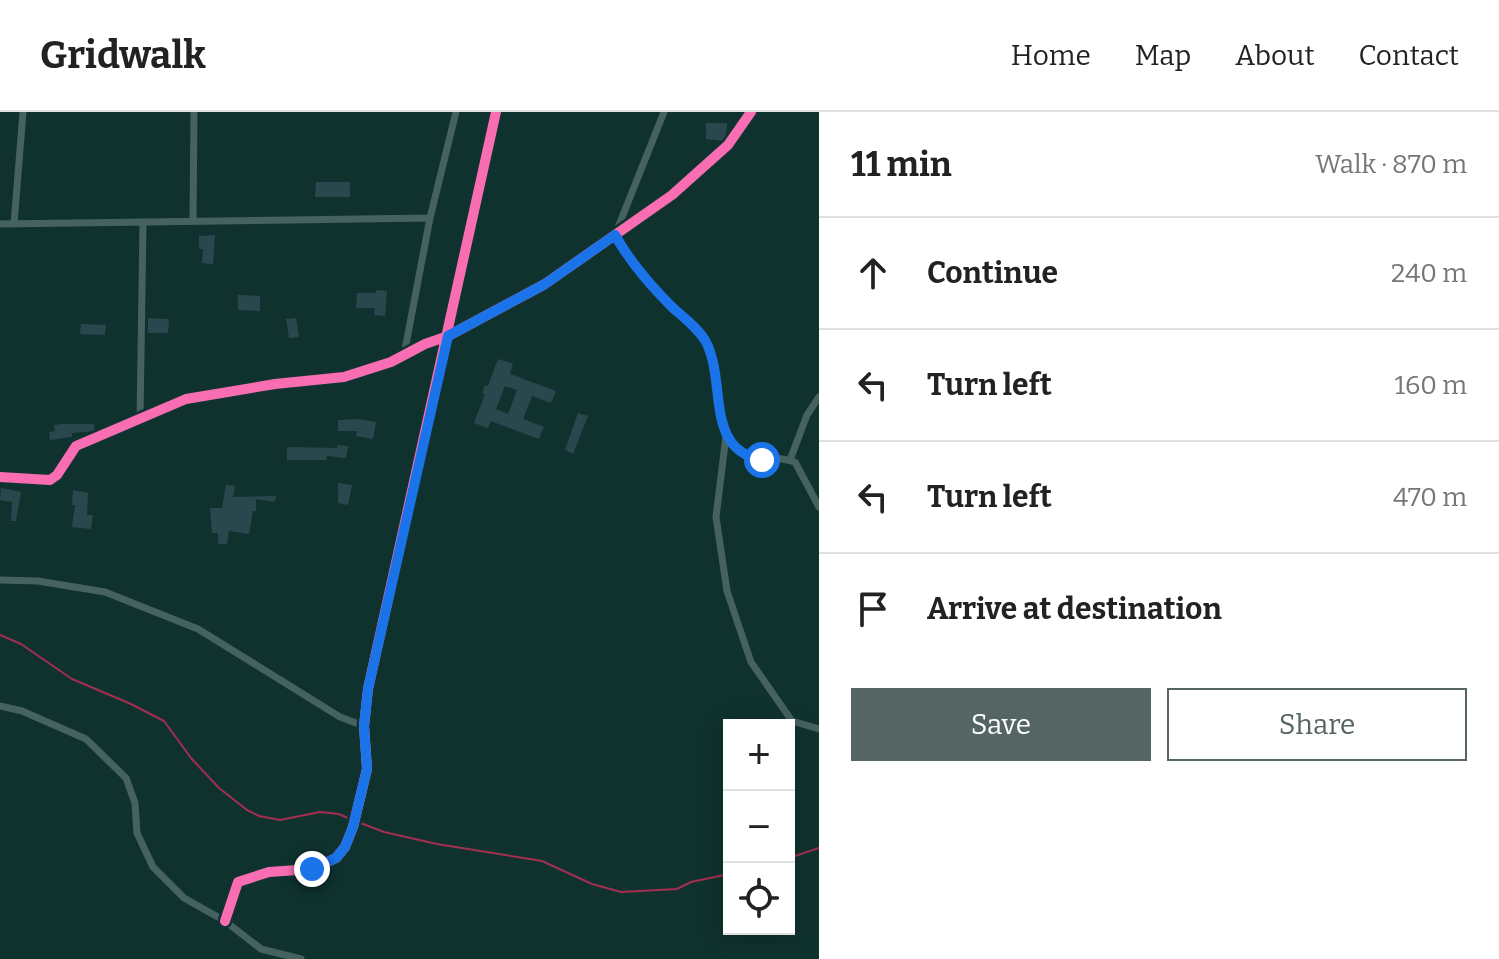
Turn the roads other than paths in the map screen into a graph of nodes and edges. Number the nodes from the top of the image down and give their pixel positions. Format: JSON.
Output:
{"nodes":[{"id":1,"x":23,"y":112,"type":"edge"},
{"id":2,"x":194,"y":112,"type":"edge"},
{"id":3,"x":456,"y":112,"type":"edge"},
{"id":4,"x":496,"y":112,"type":"edge"},
{"id":5,"x":664,"y":112,"type":"edge"},
{"id":6,"x":751,"y":112,"type":"edge"},
{"id":7,"x":430,"y":218,"type":"junction"},
{"id":8,"x":193,"y":220,"type":"junction"},
{"id":9,"x":143,"y":222,"type":"junction"},
{"id":10,"x":0,"y":224,"type":"edge"},
{"id":11,"x":14,"y":224,"type":"junction"},
{"id":12,"x":615,"y":235,"type":"junction"},
{"id":13,"x":448,"y":336,"type":"junction"},
{"id":14,"x":404,"y":355,"type":"junction"},
{"id":15,"x":819,"y":397,"type":"edge"},
{"id":16,"x":140,"y":419,"type":"junction"},
{"id":17,"x":726,"y":436,"type":"junction"},
{"id":18,"x":790,"y":460,"type":"junction"},
{"id":19,"x":0,"y":477,"type":"edge"},
{"id":20,"x":819,"y":507,"type":"edge"},
{"id":21,"x":0,"y":580,"type":"edge"},
{"id":22,"x":0,"y":706,"type":"edge"},
{"id":23,"x":364,"y":726,"type":"junction"},
{"id":24,"x":819,"y":729,"type":"edge"},
{"id":25,"x":225,"y":921,"type":"junction"},
{"id":26,"x":301,"y":959,"type":"edge"}],
"edges":[{"from":1,"to":11,"type":"street"},
{"from":2,"to":8,"type":"street"},
{"from":3,"to":7,"type":"street"},
{"from":4,"to":13,"type":"street"},
{"from":5,"to":12,"type":"street"},
{"from":6,"to":12,"type":"street"},
{"from":7,"to":8,"type":"street"},
{"from":7,"to":14,"type":"street"},
{"from":8,"to":9,"type":"street"},
{"from":9,"to":11,"type":"street"},
{"from":9,"to":16,"type":"street"},
{"from":10,"to":11,"type":"street"},
{"from":12,"to":13,"type":"street"},
{"from":12,"to":17,"type":"street"},
{"from":13,"to":14,"type":"street"},
{"from":13,"to":23,"type":"street"},
{"from":14,"to":16,"type":"street"},
{"from":15,"to":18,"type":"street"},
{"from":16,"to":19,"type":"street"},
{"from":17,"to":18,"type":"street"},
{"from":17,"to":24,"type":"street"},
{"from":18,"to":20,"type":"street"},
{"from":21,"to":23,"type":"street"},
{"from":22,"to":25,"type":"street"},
{"from":23,"to":25,"type":"street"},
{"from":25,"to":26,"type":"street"}]}
